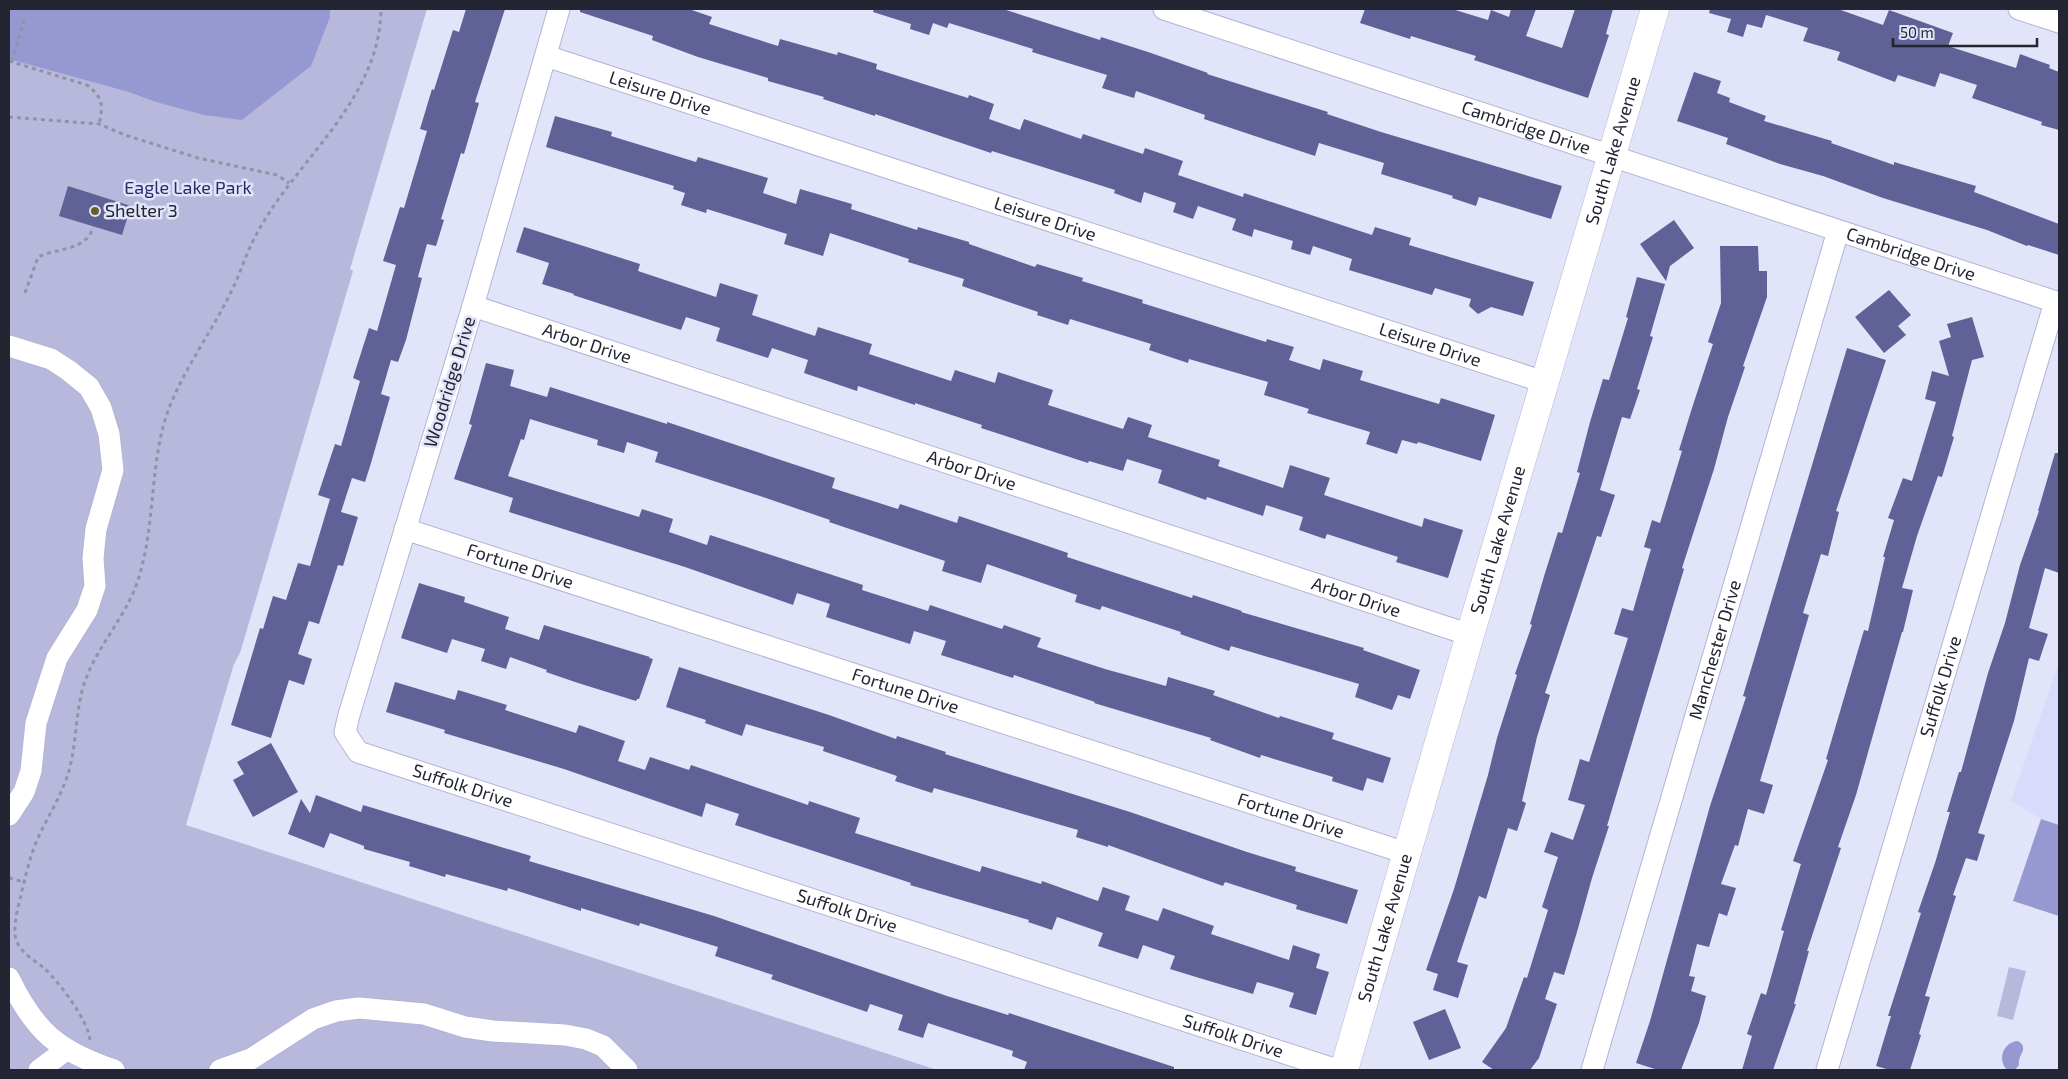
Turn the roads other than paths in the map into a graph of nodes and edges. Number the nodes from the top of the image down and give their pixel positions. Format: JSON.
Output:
{"nodes":[{"id":1,"x":559,"y":9,"type":"edge"},
{"id":2,"x":1164,"y":9,"type":"edge"},
{"id":3,"x":1655,"y":9,"type":"edge"},
{"id":4,"x":2019,"y":9,"type":"edge"},
{"id":5,"x":2059,"y":22,"type":"edge"},
{"id":6,"x":546,"y":56,"type":"junction"},
{"id":7,"x":1611,"y":156,"type":"junction"},
{"id":8,"x":1838,"y":231,"type":"junction"},
{"id":9,"x":2057,"y":303,"type":"edge"},
{"id":10,"x":473,"y":306,"type":"junction"},
{"id":11,"x":9,"y":346,"type":"edge"},
{"id":12,"x":1544,"y":382,"type":"junction"},
{"id":13,"x":404,"y":529,"type":"junction"},
{"id":14,"x":1470,"y":634,"type":"junction"},
{"id":15,"x":358,"y":752,"type":"joint"},
{"id":16,"x":9,"y":815,"type":"edge"},
{"id":17,"x":1406,"y":853,"type":"junction"},
{"id":18,"x":9,"y":978,"type":"edge"},
{"id":19,"x":74,"y":1054,"type":"junction"},
{"id":20,"x":39,"y":1070,"type":"edge"},
{"id":21,"x":114,"y":1070,"type":"edge"},
{"id":22,"x":220,"y":1070,"type":"edge"},
{"id":23,"x":627,"y":1070,"type":"edge"},
{"id":24,"x":1337,"y":1070,"type":"edge"},
{"id":25,"x":1344,"y":1070,"type":"edge"},
{"id":26,"x":1592,"y":1070,"type":"edge"},
{"id":27,"x":1827,"y":1070,"type":"edge"}],
"edges":[{"from":1,"to":6,"type":"street","name":"Woodridge Drive"},
{"from":2,"to":7,"type":"street","name":"Cambridge Drive"},
{"from":3,"to":7,"type":"street","name":"South Lake Avenue"},
{"from":4,"to":5,"type":"street"},
{"from":6,"to":10,"type":"street","name":"Woodridge Drive"},
{"from":6,"to":12,"type":"street","name":"Leisure Drive"},
{"from":7,"to":8,"type":"street","name":"Cambridge Drive"},
{"from":7,"to":12,"type":"street","name":"South Lake Avenue"},
{"from":8,"to":9,"type":"street","name":"Cambridge Drive"},
{"from":8,"to":26,"type":"street","name":"Manchester Drive"},
{"from":9,"to":27,"type":"street","name":"Suffolk Drive"},
{"from":10,"to":13,"type":"street","name":"Woodridge Drive"},
{"from":10,"to":14,"type":"street","name":"Arbor Drive"},
{"from":11,"to":16,"type":"street"},
{"from":12,"to":14,"type":"street","name":"South Lake Avenue"},
{"from":13,"to":15,"type":"street","name":"Woodridge Drive"},
{"from":13,"to":17,"type":"street","name":"Fortune Drive"},
{"from":14,"to":17,"type":"street","name":"South Lake Avenue"},
{"from":15,"to":24,"type":"street","name":"Suffolk Drive"},
{"from":17,"to":25,"type":"street","name":"South Lake Avenue"},
{"from":18,"to":19,"type":"street"},
{"from":19,"to":20,"type":"street"},
{"from":19,"to":21,"type":"street"},
{"from":22,"to":23,"type":"street"}]}
